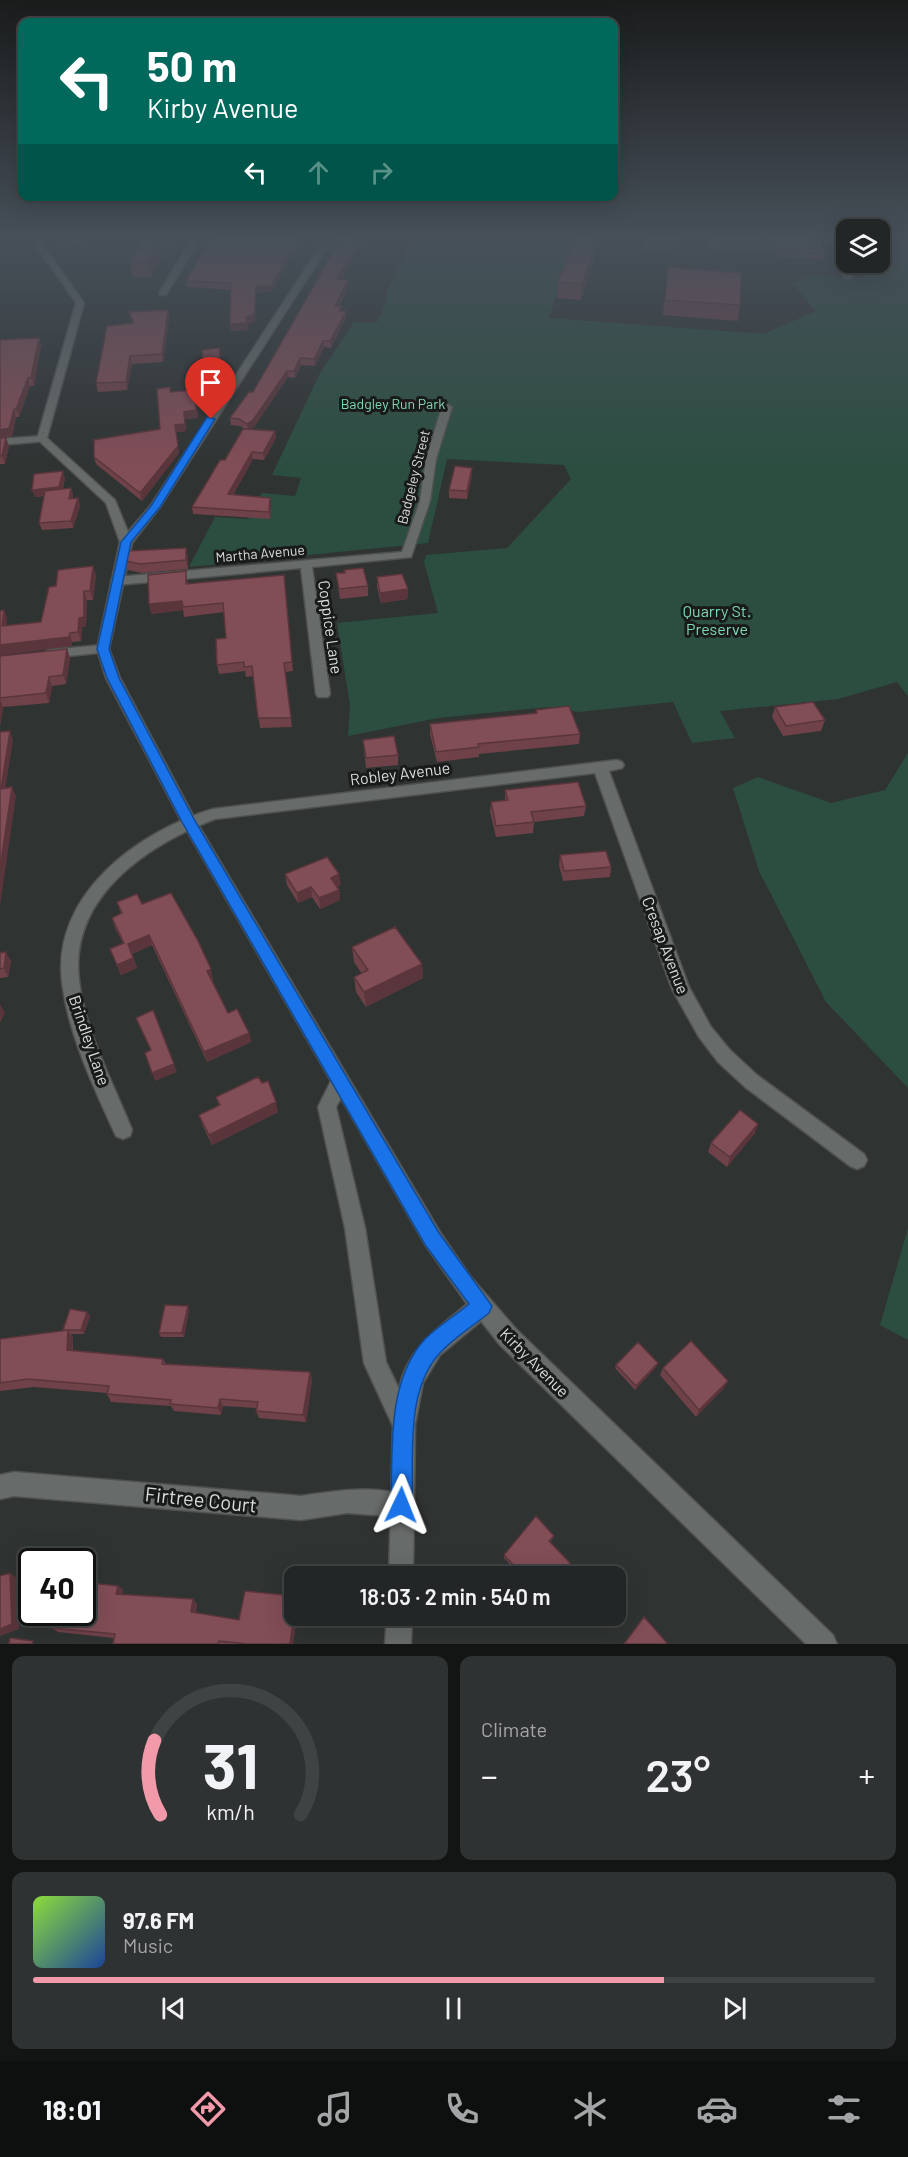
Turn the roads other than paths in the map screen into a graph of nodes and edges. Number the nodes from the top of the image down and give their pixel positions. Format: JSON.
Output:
{"nodes":[{"id":1,"x":77,"y":314,"type":"edge"},
{"id":2,"x":280,"y":314,"type":"edge"},
{"id":3,"x":447,"y":407,"type":"dead end"},
{"id":4,"x":42,"y":439,"type":"junction"},
{"id":5,"x":0,"y":442,"type":"edge"},
{"id":6,"x":126,"y":542,"type":"junction"},
{"id":7,"x":407,"y":555,"type":"joint"},
{"id":8,"x":306,"y":564,"type":"junction"},
{"id":9,"x":117,"y":581,"type":"junction"},
{"id":10,"x":103,"y":649,"type":"junction"},
{"id":11,"x":34,"y":656,"type":"edge"},
{"id":12,"x":323,"y":694,"type":"dead end"},
{"id":13,"x":609,"y":767,"type":"joint"},
{"id":14,"x":189,"y":822,"type":"junction"},
{"id":15,"x":340,"y":1082,"type":"junction"},
{"id":16,"x":123,"y":1130,"type":"dead end"},
{"id":17,"x":857,"y":1160,"type":"dead end"},
{"id":18,"x":482,"y":1306,"type":"junction"},
{"id":19,"x":404,"y":1425,"type":"junction"},
{"id":20,"x":0,"y":1487,"type":"edge"},
{"id":21,"x":401,"y":1505,"type":"junction"},
{"id":22,"x":401,"y":1566,"type":"edge"},
{"id":23,"x":399,"y":1626,"type":"edge"},
{"id":24,"x":398,"y":1644,"type":"edge"},
{"id":25,"x":824,"y":1644,"type":"edge"}],
"edges":[{"from":1,"to":4,"type":"street"},
{"from":2,"to":6,"type":"street"},
{"from":3,"to":7,"type":"street","name":"Badgeley Street"},
{"from":4,"to":5,"type":"street"},
{"from":4,"to":6,"type":"street"},
{"from":6,"to":9,"type":"street"},
{"from":7,"to":8,"type":"street","name":"Martha Avenue"},
{"from":8,"to":9,"type":"street","name":"Martha Avenue"},
{"from":8,"to":12,"type":"street","name":"Coppice Lane"},
{"from":9,"to":10,"type":"street"},
{"from":10,"to":11,"type":"street"},
{"from":10,"to":14,"type":"street","name":"Kirby Avenue"},
{"from":13,"to":14,"type":"street","name":"Robley Avenue"},
{"from":13,"to":17,"type":"street","name":"Cresap Avenue"},
{"from":14,"to":15,"type":"street","name":"Kirby Avenue"},
{"from":14,"to":16,"type":"street","name":"Brindley Lane"},
{"from":15,"to":18,"type":"street","name":"Kirby Avenue"},
{"from":15,"to":19,"type":"street"},
{"from":18,"to":19,"type":"street"},
{"from":18,"to":25,"type":"street","name":"Kirby Avenue"},
{"from":19,"to":21,"type":"street"},
{"from":20,"to":21,"type":"street","name":"Firtree Court"},
{"from":21,"to":22,"type":"street"},
{"from":23,"to":24,"type":"street"}]}
